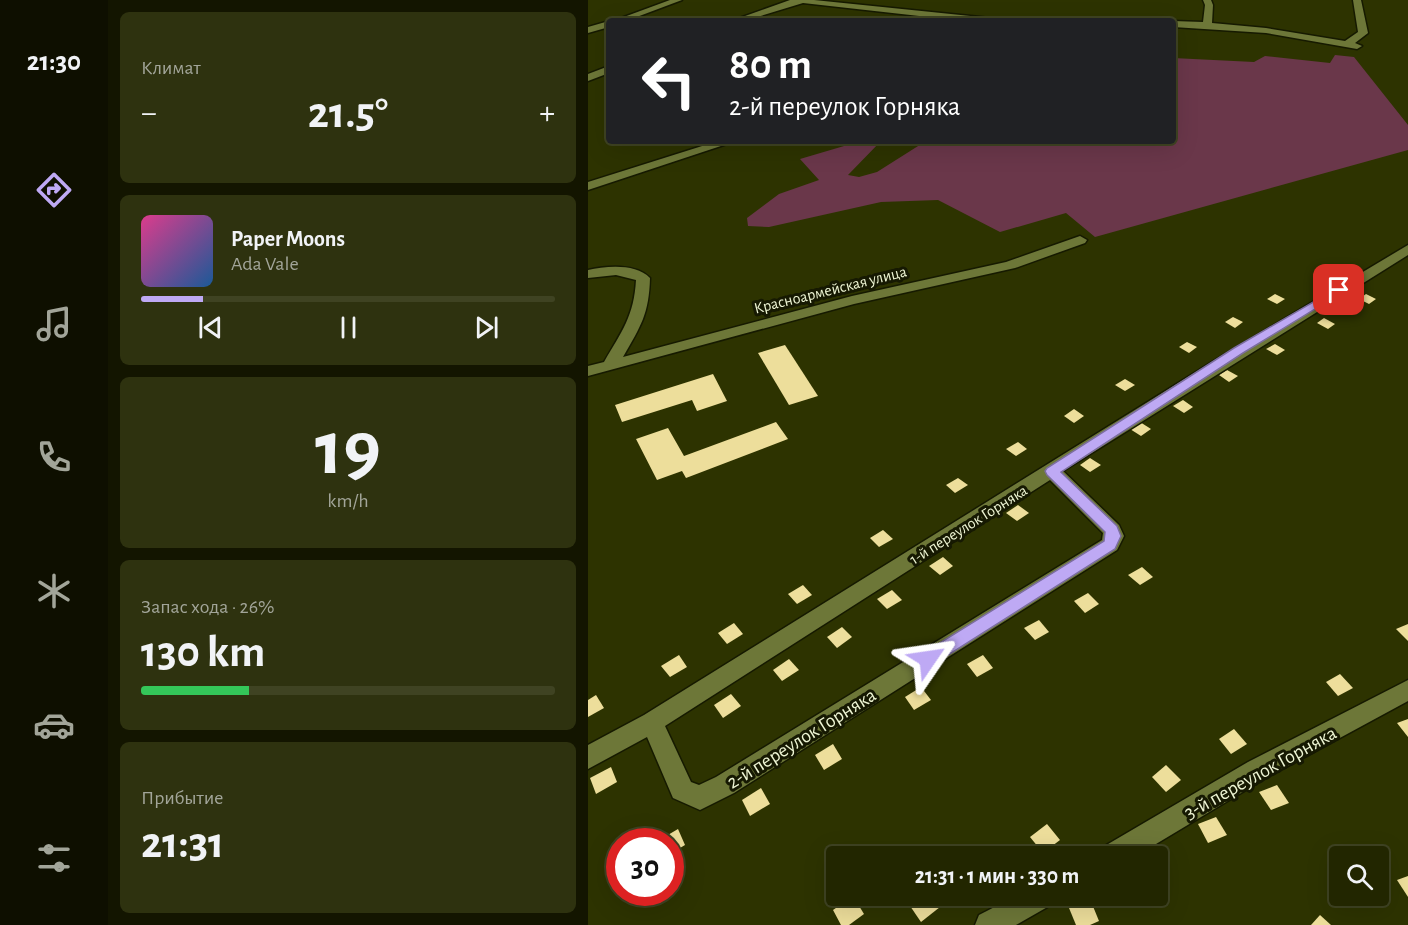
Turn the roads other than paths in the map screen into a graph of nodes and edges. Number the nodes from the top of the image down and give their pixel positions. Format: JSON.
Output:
{"nodes":[{"id":1,"x":678,"y":0,"type":"edge"},
{"id":2,"x":1207,"y":0,"type":"edge"},
{"id":3,"x":1357,"y":0,"type":"edge"},
{"id":4,"x":809,"y":1,"type":"edge"},
{"id":5,"x":897,"y":12,"type":"junction"},
{"id":6,"x":626,"y":18,"type":"edge"},
{"id":7,"x":744,"y":18,"type":"edge"},
{"id":8,"x":891,"y":18,"type":"edge"},
{"id":9,"x":959,"y":18,"type":"edge"},
{"id":10,"x":1207,"y":23,"type":"junction"},
{"id":11,"x":1176,"y":24,"type":"edge"},
{"id":12,"x":606,"y":25,"type":"edge"},
{"id":13,"x":588,"y":30,"type":"edge"},
{"id":14,"x":606,"y":70,"type":"edge"},
{"id":15,"x":588,"y":78,"type":"edge"},
{"id":16,"x":721,"y":144,"type":"edge"},
{"id":17,"x":588,"y":186,"type":"edge"},
{"id":18,"x":1080,"y":240,"type":"dead end"},
{"id":19,"x":1408,"y":249,"type":"edge"},
{"id":20,"x":588,"y":274,"type":"edge"},
{"id":21,"x":611,"y":364,"type":"junction"},
{"id":22,"x":588,"y":371,"type":"edge"},
{"id":23,"x":1052,"y":471,"type":"junction"},
{"id":24,"x":1408,"y":690,"type":"edge"},
{"id":25,"x":652,"y":722,"type":"junction"},
{"id":26,"x":588,"y":758,"type":"edge"},
{"id":27,"x":1129,"y":846,"type":"edge"},
{"id":28,"x":1024,"y":906,"type":"edge"},
{"id":29,"x":989,"y":925,"type":"edge"}],
"edges":[{"from":1,"to":6,"type":"street"},
{"from":2,"to":10,"type":"street"},
{"from":3,"to":10,"type":"street"},
{"from":4,"to":5,"type":"street"},
{"from":4,"to":7,"type":"street"},
{"from":5,"to":8,"type":"street"},
{"from":5,"to":9,"type":"street"},
{"from":10,"to":11,"type":"street"},
{"from":12,"to":13,"type":"street"},
{"from":14,"to":15,"type":"street"},
{"from":16,"to":17,"type":"street"},
{"from":18,"to":21,"type":"street","name":"Красноармейская улица"},
{"from":19,"to":23,"type":"street","name":"1-й переулок Горняка"},
{"from":20,"to":21,"type":"street"},
{"from":21,"to":22,"type":"street","name":"Красноармейская улица"},
{"from":23,"to":25,"type":"street","name":"1-й переулок Горняка"},
{"from":23,"to":25,"type":"street","name":"2-й переулок Горняка"},
{"from":24,"to":27,"type":"street","name":"3-й переулок Горняка"},
{"from":25,"to":26,"type":"street","name":"1-й переулок Горняка"},
{"from":28,"to":29,"type":"street"}]}
